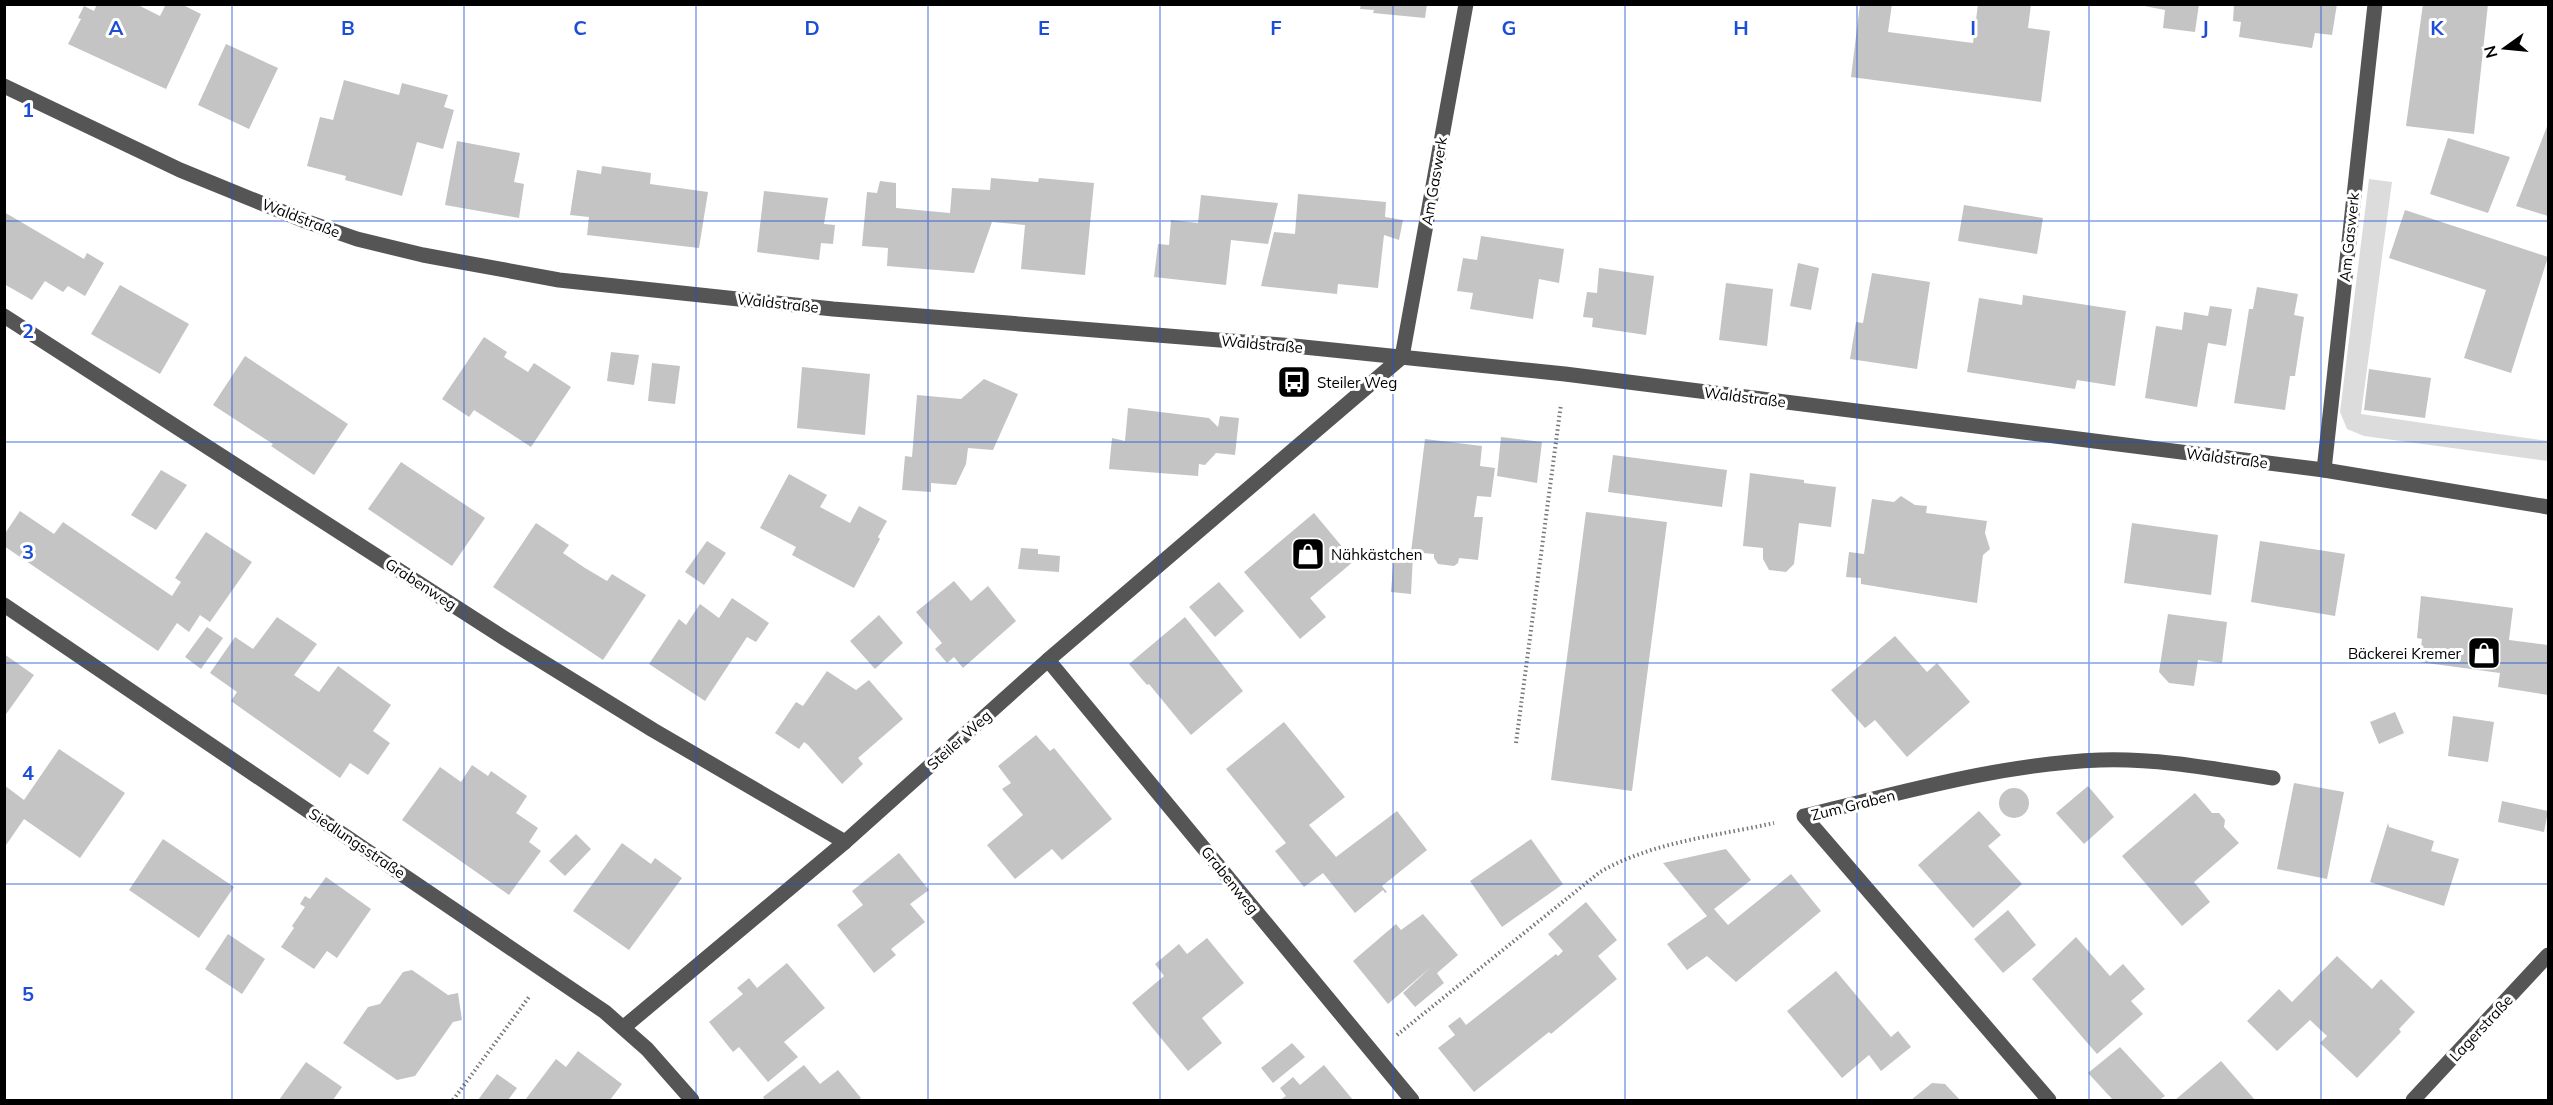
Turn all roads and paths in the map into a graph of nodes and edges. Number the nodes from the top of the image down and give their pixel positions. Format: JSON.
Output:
{"nodes":[{"id":1,"x":1466,"y":4,"type":"edge"},
{"id":2,"x":2375,"y":4,"type":"edge"},
{"id":3,"x":4,"y":86,"type":"edge"},
{"id":4,"x":4,"y":316,"type":"edge"},
{"id":5,"x":1402,"y":357,"type":"junction"},
{"id":6,"x":1565,"y":374,"type":"junction"},
{"id":7,"x":2324,"y":470,"type":"junction"},
{"id":8,"x":2548,"y":507,"type":"edge"},
{"id":9,"x":4,"y":605,"type":"edge"},
{"id":10,"x":1048,"y":660,"type":"junction"},
{"id":11,"x":1516,"y":743,"type":"dead end"},
{"id":12,"x":2272,"y":778,"type":"dead end"},
{"id":13,"x":1804,"y":816,"type":"junction"},
{"id":14,"x":845,"y":842,"type":"junction"},
{"id":15,"x":2548,"y":955,"type":"edge"},
{"id":16,"x":547,"y":971,"type":"junction"},
{"id":17,"x":624,"y":1028,"type":"junction"},
{"id":18,"x":1373,"y":1054,"type":"junction"},
{"id":19,"x":453,"y":1101,"type":"edge"},
{"id":20,"x":692,"y":1101,"type":"edge"},
{"id":21,"x":1412,"y":1101,"type":"edge"},
{"id":22,"x":2049,"y":1101,"type":"edge"},
{"id":23,"x":2413,"y":1101,"type":"edge"}],
"edges":[{"from":1,"to":5,"type":"street","name":"Am Gaswerk"},
{"from":2,"to":7,"type":"street","name":"Am Gaswerk"},
{"from":3,"to":5,"type":"street","name":"Waldstraße"},
{"from":4,"to":14,"type":"street","name":"Grabenweg"},
{"from":5,"to":6,"type":"street","name":"Waldstraße"},
{"from":5,"to":10,"type":"street","name":"Steiler Weg"},
{"from":6,"to":7,"type":"street","name":"Waldstraße"},
{"from":6,"to":11,"type":"path"},
{"from":7,"to":8,"type":"street","name":"Waldstraße"},
{"from":9,"to":16,"type":"street","name":"Siedlungsstraße"},
{"from":10,"to":14,"type":"street","name":"Steiler Weg"},
{"from":10,"to":18,"type":"street","name":"Grabenweg"},
{"from":12,"to":13,"type":"street","name":"Zum Graben"},
{"from":13,"to":18,"type":"path"},
{"from":13,"to":22,"type":"street","name":"Zum Graben"},
{"from":14,"to":17,"type":"street","name":"Steiler Weg"},
{"from":15,"to":23,"type":"street","name":"Lagerstraße"},
{"from":16,"to":17,"type":"street","name":"Siedlungsstraße"},
{"from":16,"to":19,"type":"path"},
{"from":17,"to":20,"type":"street","name":"Siedlungsstraße"},
{"from":18,"to":21,"type":"street","name":"Grabenweg"}]}
